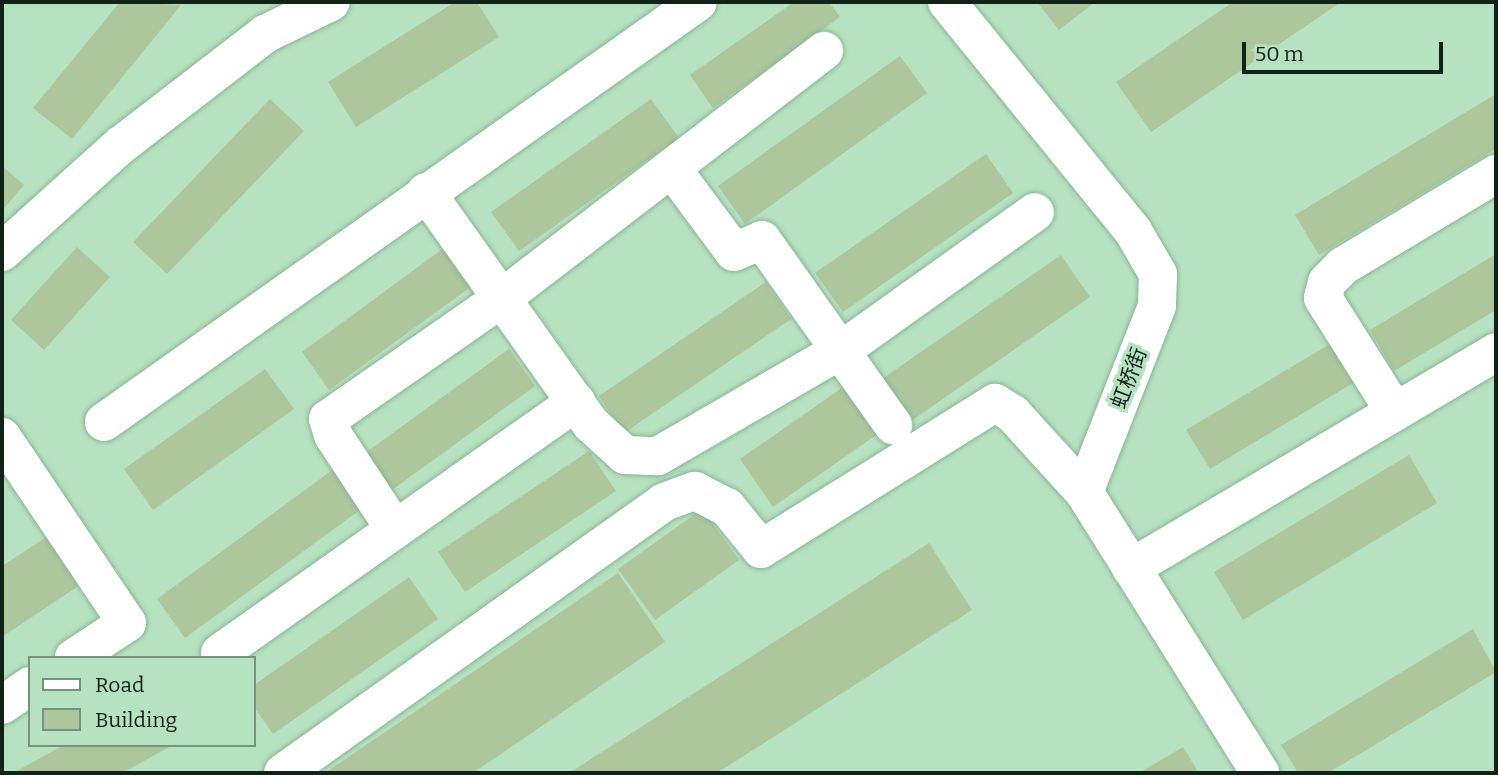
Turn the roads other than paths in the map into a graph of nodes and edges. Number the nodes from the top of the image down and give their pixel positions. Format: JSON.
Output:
{"nodes":[{"id":1,"x":331,"y":2,"type":"edge"},
{"id":2,"x":698,"y":2,"type":"edge"},
{"id":3,"x":947,"y":2,"type":"edge"},
{"id":4,"x":824,"y":51,"type":"dead end"},
{"id":5,"x":673,"y":170,"type":"junction"},
{"id":6,"x":1496,"y":174,"type":"edge"},
{"id":7,"x":426,"y":192,"type":"junction"},
{"id":8,"x":1035,"y":212,"type":"dead end"},
{"id":9,"x":2,"y":252,"type":"edge"},
{"id":10,"x":502,"y":298,"type":"junction"},
{"id":11,"x":840,"y":351,"type":"junction"},
{"id":12,"x":1496,"y":352,"type":"edge"},
{"id":13,"x":576,"y":402,"type":"junction"},
{"id":14,"x":1395,"y":412,"type":"junction"},
{"id":15,"x":104,"y":422,"type":"dead end"},
{"id":16,"x":893,"y":425,"type":"dead end"},
{"id":17,"x":2,"y":437,"type":"edge"},
{"id":18,"x":1084,"y":492,"type":"junction"},
{"id":19,"x":394,"y":528,"type":"junction"},
{"id":20,"x":1131,"y":568,"type":"junction"},
{"id":21,"x":220,"y":653,"type":"dead end"},
{"id":22,"x":77,"y":656,"type":"edge"},
{"id":23,"x":28,"y":687,"type":"edge"},
{"id":24,"x":2,"y":705,"type":"edge"},
{"id":25,"x":283,"y":773,"type":"edge"},
{"id":26,"x":1260,"y":773,"type":"edge"}],
"edges":[{"from":1,"to":9,"type":"street"},
{"from":2,"to":7,"type":"street"},
{"from":3,"to":18,"type":"street","name":"虹桥街"},
{"from":4,"to":5,"type":"street"},
{"from":5,"to":10,"type":"street"},
{"from":5,"to":11,"type":"street"},
{"from":6,"to":14,"type":"street"},
{"from":7,"to":10,"type":"street"},
{"from":7,"to":15,"type":"street"},
{"from":8,"to":11,"type":"street"},
{"from":10,"to":13,"type":"street"},
{"from":10,"to":19,"type":"street"},
{"from":11,"to":13,"type":"street"},
{"from":11,"to":16,"type":"street"},
{"from":12,"to":14,"type":"street"},
{"from":13,"to":19,"type":"street"},
{"from":14,"to":20,"type":"street"},
{"from":17,"to":22,"type":"street"},
{"from":18,"to":20,"type":"street"},
{"from":18,"to":25,"type":"street"},
{"from":19,"to":21,"type":"street"},
{"from":20,"to":26,"type":"street"},
{"from":23,"to":24,"type":"street"}]}
